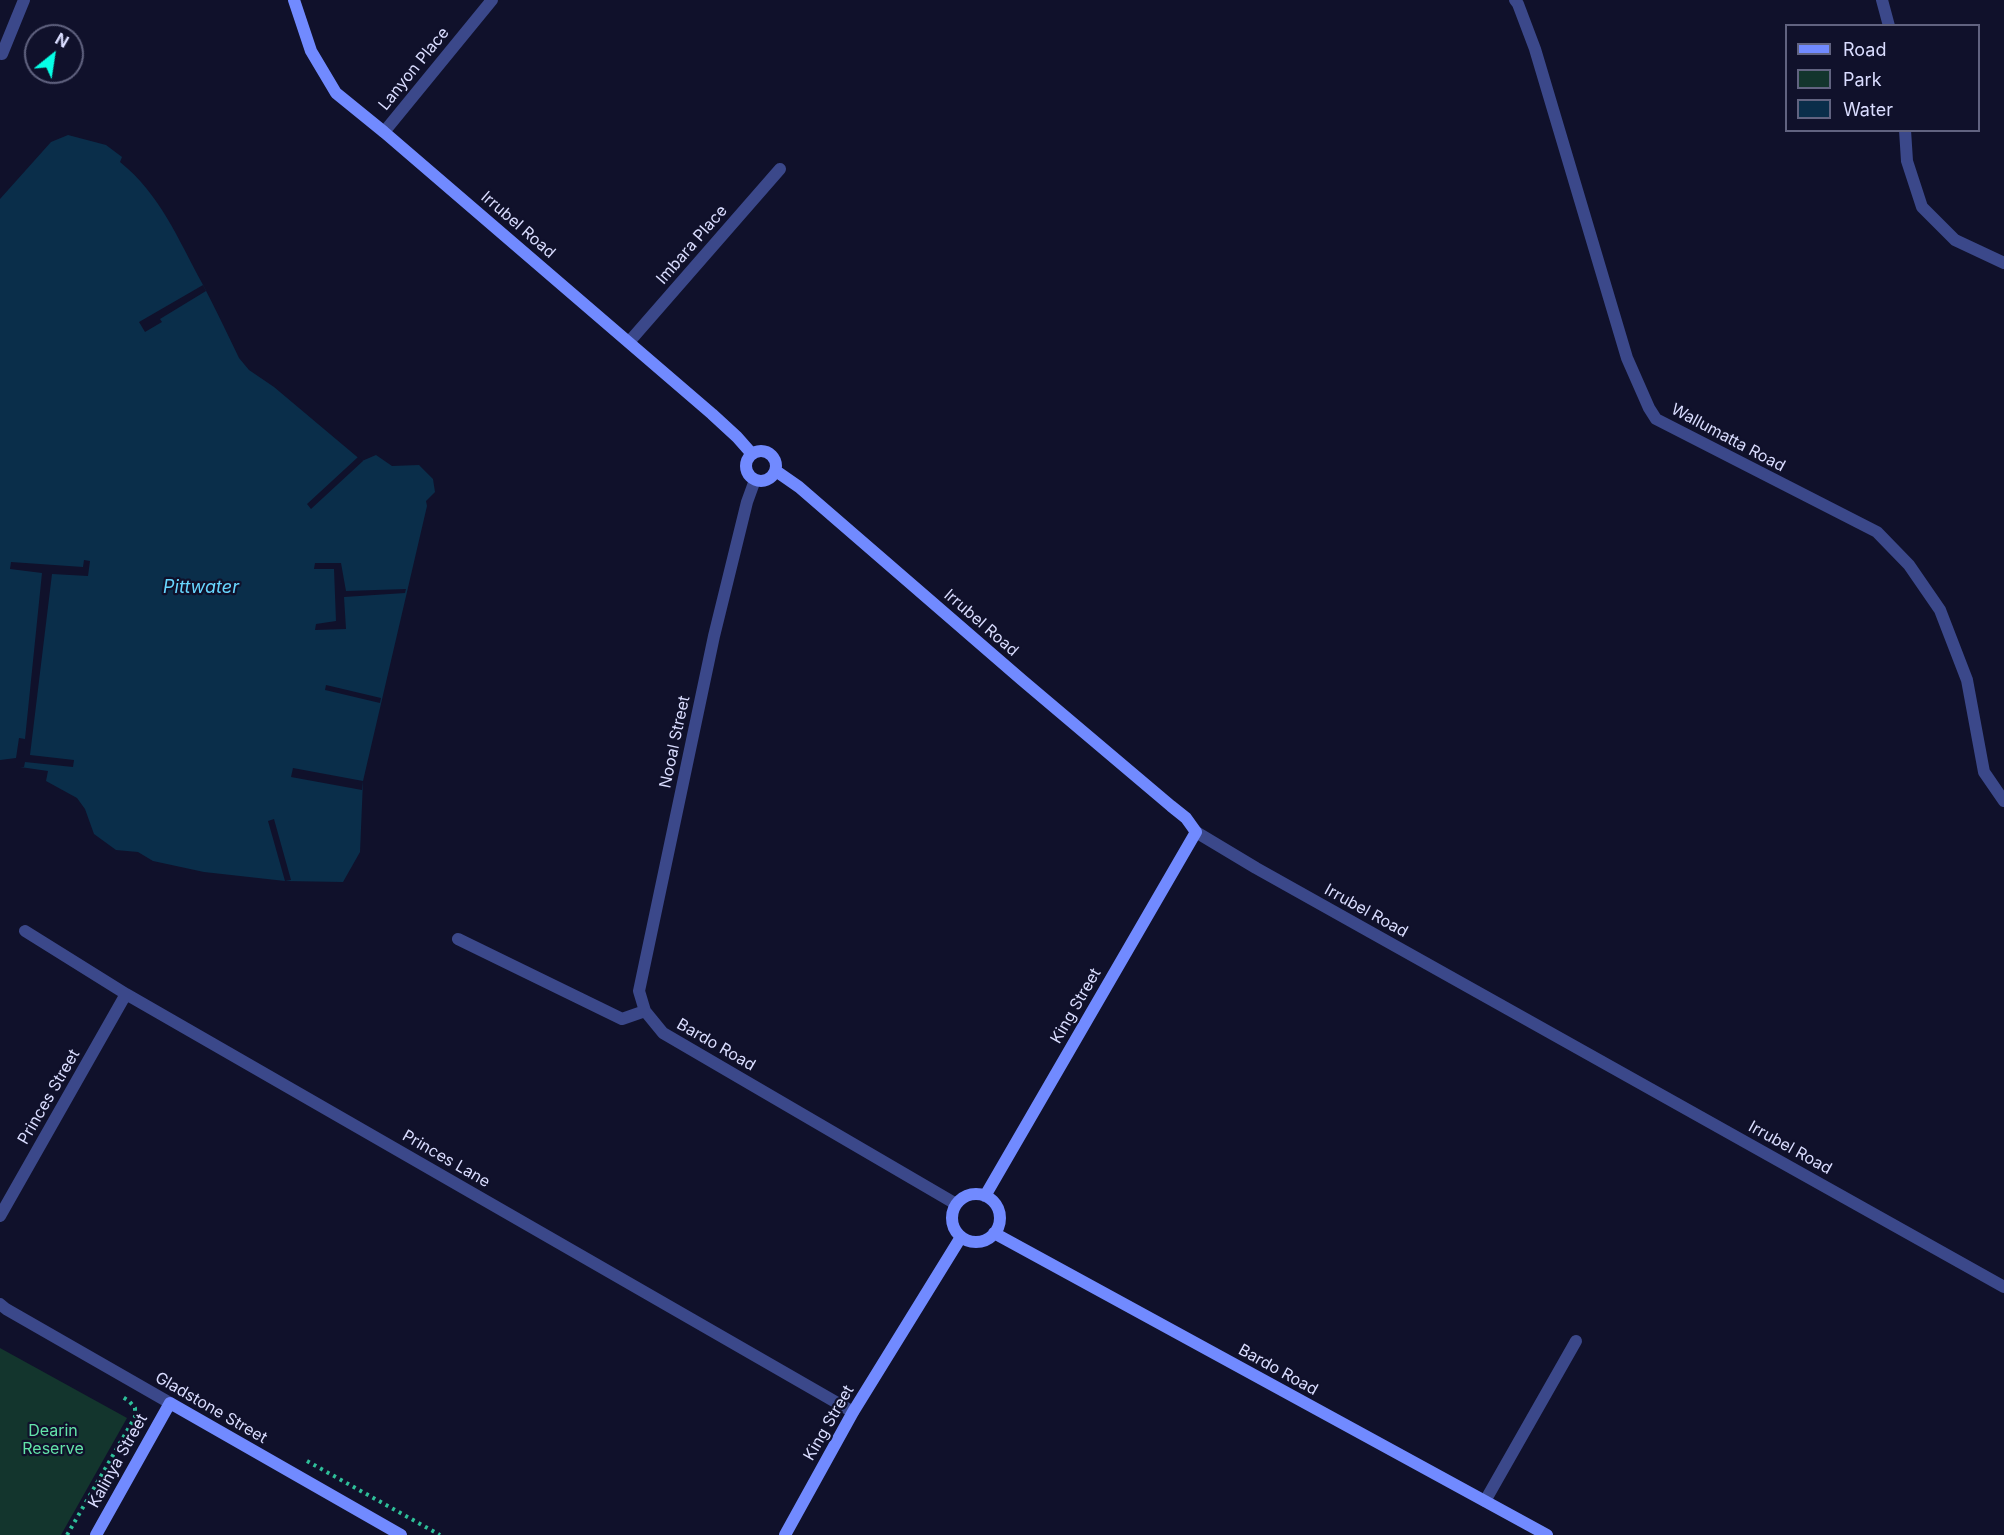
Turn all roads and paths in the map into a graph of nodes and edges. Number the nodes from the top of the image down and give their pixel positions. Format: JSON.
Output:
{"nodes":[{"id":1,"x":24,"y":0,"type":"edge"},
{"id":2,"x":294,"y":0,"type":"edge"},
{"id":3,"x":492,"y":0,"type":"edge"},
{"id":4,"x":1515,"y":0,"type":"edge"},
{"id":5,"x":1882,"y":0,"type":"edge"},
{"id":6,"x":1888,"y":24,"type":"edge"},
{"id":7,"x":2,"y":54,"type":"dead end"},
{"id":8,"x":384,"y":132,"type":"junction"},
{"id":9,"x":1905,"y":132,"type":"edge"},
{"id":10,"x":780,"y":169,"type":"dead end"},
{"id":11,"x":2004,"y":263,"type":"edge"},
{"id":12,"x":629,"y":342,"type":"junction"},
{"id":13,"x":752,"y":454,"type":"junction"},
{"id":14,"x":776,"y":471,"type":"junction"},
{"id":15,"x":755,"y":480,"type":"junction"},
{"id":16,"x":2004,"y":801,"type":"edge"},
{"id":17,"x":1196,"y":832,"type":"junction"},
{"id":18,"x":25,"y":931,"type":"dead end"},
{"id":19,"x":458,"y":939,"type":"dead end"},
{"id":20,"x":126,"y":994,"type":"junction"},
{"id":21,"x":645,"y":1011,"type":"junction"},
{"id":22,"x":985,"y":1196,"type":"junction"},
{"id":23,"x":956,"y":1204,"type":"junction"},
{"id":24,"x":0,"y":1216,"type":"edge"},
{"id":25,"x":994,"y":1233,"type":"junction"},
{"id":26,"x":961,"y":1237,"type":"junction"},
{"id":27,"x":2004,"y":1287,"type":"edge"},
{"id":28,"x":3,"y":1307,"type":"edge"},
{"id":29,"x":1576,"y":1341,"type":"dead end"},
{"id":30,"x":121,"y":1396,"type":"dead end"},
{"id":31,"x":170,"y":1403,"type":"junction"},
{"id":32,"x":853,"y":1412,"type":"junction"},
{"id":33,"x":1485,"y":1501,"type":"junction"},
{"id":34,"x":67,"y":1535,"type":"edge"},
{"id":35,"x":96,"y":1535,"type":"edge"},
{"id":36,"x":401,"y":1535,"type":"edge"},
{"id":37,"x":785,"y":1535,"type":"edge"},
{"id":38,"x":1547,"y":1535,"type":"edge"}],
"edges":[{"from":1,"to":7,"type":"street"},
{"from":2,"to":8,"type":"street","name":"Irrubel Road"},
{"from":3,"to":8,"type":"street","name":"Lanyon Place"},
{"from":4,"to":16,"type":"street","name":"Wallumatta Road"},
{"from":5,"to":6,"type":"street"},
{"from":8,"to":12,"type":"street","name":"Irrubel Road"},
{"from":9,"to":11,"type":"street"},
{"from":10,"to":12,"type":"street","name":"Imbara Place"},
{"from":12,"to":13,"type":"street","name":"Irrubel Road"},
{"from":13,"to":14,"type":"street"},
{"from":13,"to":15,"type":"street"},
{"from":14,"to":15,"type":"street"},
{"from":14,"to":17,"type":"street","name":"Irrubel Road"},
{"from":15,"to":21,"type":"street","name":"Nooal Street"},
{"from":17,"to":22,"type":"street","name":"King Street"},
{"from":17,"to":27,"type":"street","name":"Irrubel Road"},
{"from":18,"to":20,"type":"street","name":"Princes Lane"},
{"from":19,"to":21,"type":"street"},
{"from":20,"to":24,"type":"street","name":"Princes Street"},
{"from":20,"to":32,"type":"street","name":"Princes Lane"},
{"from":21,"to":23,"type":"street","name":"Bardo Road"},
{"from":22,"to":23,"type":"street"},
{"from":22,"to":25,"type":"street"},
{"from":23,"to":26,"type":"street"},
{"from":25,"to":26,"type":"street"},
{"from":25,"to":33,"type":"street","name":"Bardo Road"},
{"from":26,"to":32,"type":"street","name":"King Street"},
{"from":28,"to":31,"type":"street","name":"Gladstone Street"},
{"from":29,"to":33,"type":"street"},
{"from":30,"to":34,"type":"path"},
{"from":31,"to":35,"type":"street","name":"Kalinya Street"},
{"from":31,"to":36,"type":"street","name":"Gladstone Street"},
{"from":32,"to":37,"type":"street","name":"King Street"},
{"from":33,"to":38,"type":"street","name":"Bardo Road"}]}
